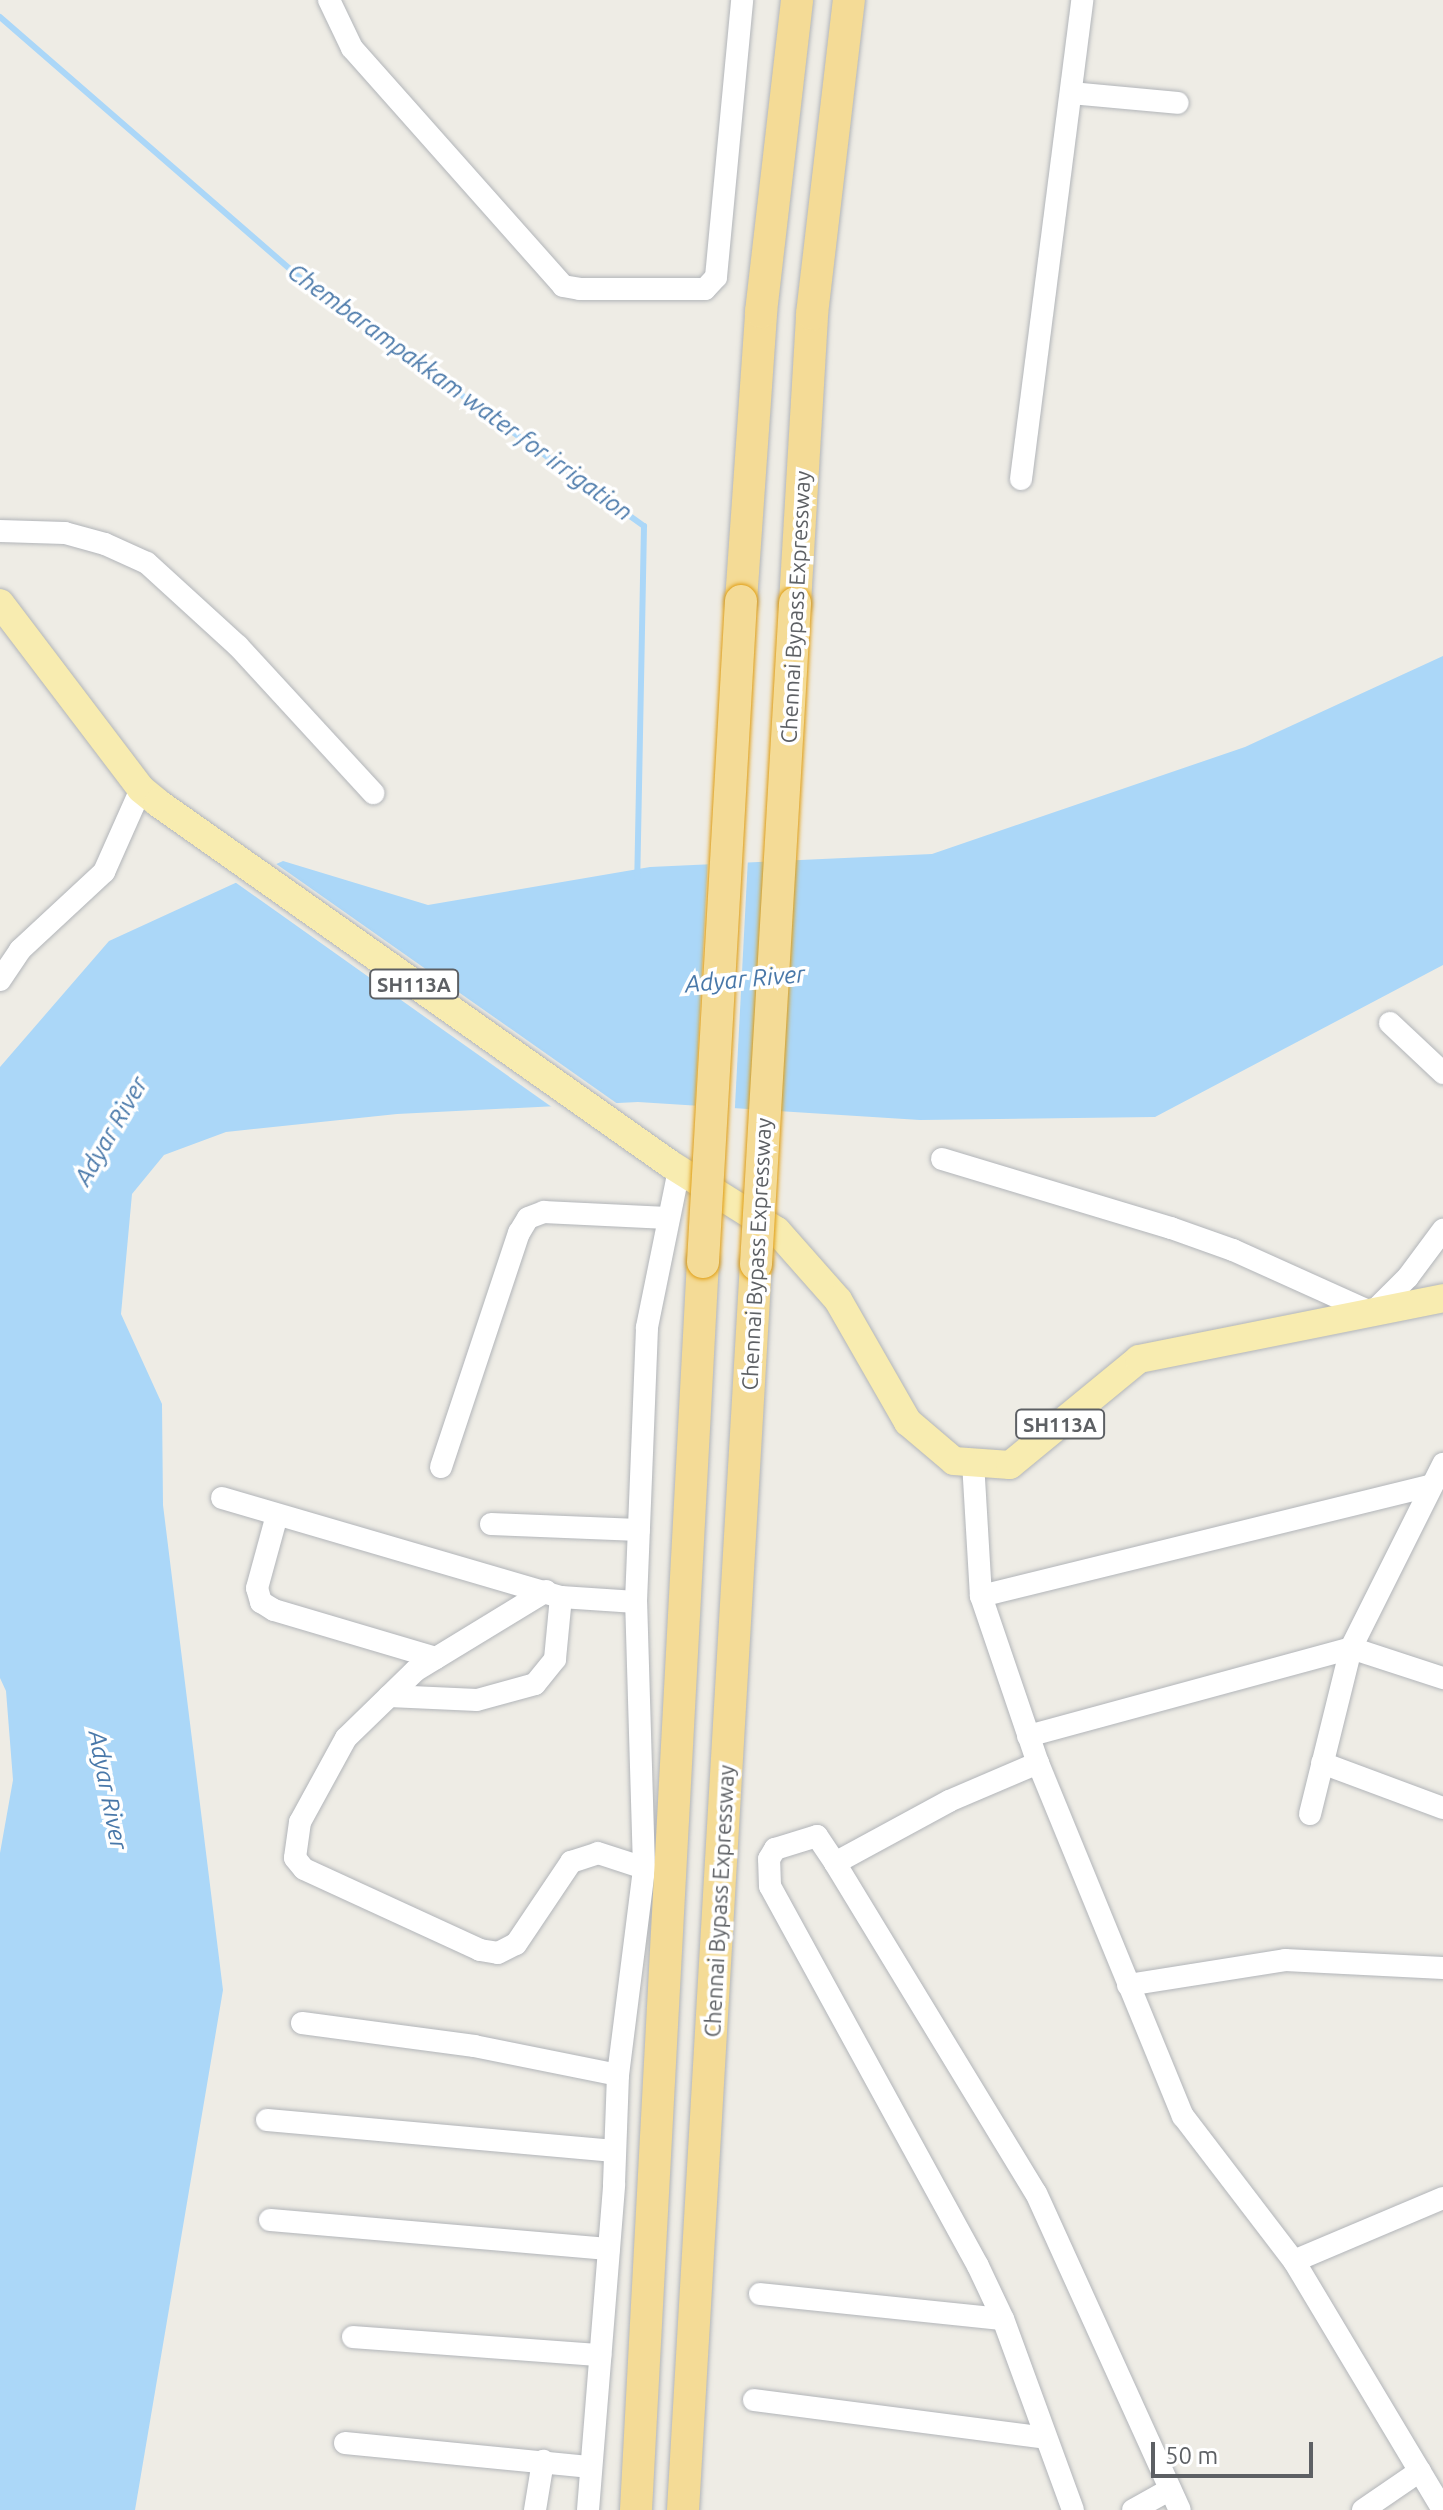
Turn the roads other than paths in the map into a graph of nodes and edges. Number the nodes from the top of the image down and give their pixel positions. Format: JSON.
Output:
{"nodes":[{"id":1,"x":329,"y":0,"type":"edge"},
{"id":2,"x":742,"y":0,"type":"edge"},
{"id":3,"x":797,"y":0,"type":"edge"},
{"id":4,"x":849,"y":0,"type":"edge"},
{"id":5,"x":1082,"y":0,"type":"edge"},
{"id":6,"x":1071,"y":93,"type":"junction"},
{"id":7,"x":1178,"y":103,"type":"dead end"},
{"id":8,"x":1021,"y":479,"type":"dead end"},
{"id":9,"x":0,"y":531,"type":"edge"},
{"id":10,"x":0,"y":603,"type":"edge"},
{"id":11,"x":373,"y":793,"type":"dead end"},
{"id":12,"x":149,"y":796,"type":"junction"},
{"id":13,"x":0,"y":980,"type":"edge"},
{"id":14,"x":1390,"y":1023,"type":"dead end"},
{"id":15,"x":1443,"y":1073,"type":"edge"},
{"id":16,"x":942,"y":1159,"type":"dead end"},
{"id":17,"x":674,"y":1167,"type":"junction"},
{"id":18,"x":667,"y":1218,"type":"junction"},
{"id":19,"x":1443,"y":1230,"type":"edge"},
{"id":20,"x":1443,"y":1298,"type":"edge"},
{"id":21,"x":1371,"y":1310,"type":"junction"},
{"id":22,"x":973,"y":1462,"type":"junction"},
{"id":23,"x":1443,"y":1464,"type":"edge"},
{"id":24,"x":441,"y":1467,"type":"dead end"},
{"id":25,"x":1432,"y":1485,"type":"junction"},
{"id":26,"x":222,"y":1498,"type":"dead end"},
{"id":27,"x":277,"y":1515,"type":"junction"},
{"id":28,"x":491,"y":1524,"type":"dead end"},
{"id":29,"x":639,"y":1530,"type":"junction"},
{"id":30,"x":553,"y":1594,"type":"junction"},
{"id":31,"x":981,"y":1596,"type":"junction"},
{"id":32,"x":636,"y":1602,"type":"junction"},
{"id":33,"x":1351,"y":1648,"type":"junction"},
{"id":34,"x":436,"y":1658,"type":"junction"},
{"id":35,"x":1443,"y":1678,"type":"edge"},
{"id":36,"x":389,"y":1696,"type":"junction"},
{"id":37,"x":1028,"y":1736,"type":"junction"},
{"id":38,"x":1038,"y":1763,"type":"junction"},
{"id":39,"x":1322,"y":1763,"type":"junction"},
{"id":40,"x":1443,"y":1808,"type":"edge"},
{"id":41,"x":1310,"y":1814,"type":"dead end"},
{"id":42,"x":835,"y":1863,"type":"junction"},
{"id":43,"x":644,"y":1868,"type":"junction"},
{"id":44,"x":1443,"y":1968,"type":"edge"},
{"id":45,"x":1128,"y":1985,"type":"junction"},
{"id":46,"x":302,"y":2023,"type":"dead end"},
{"id":47,"x":618,"y":2075,"type":"junction"},
{"id":48,"x":267,"y":2120,"type":"dead end"},
{"id":49,"x":615,"y":2151,"type":"junction"},
{"id":50,"x":1443,"y":2198,"type":"edge"},
{"id":51,"x":270,"y":2220,"type":"dead end"},
{"id":52,"x":609,"y":2249,"type":"junction"},
{"id":53,"x":1294,"y":2261,"type":"junction"},
{"id":54,"x":760,"y":2294,"type":"dead end"},
{"id":55,"x":1003,"y":2319,"type":"junction"},
{"id":56,"x":353,"y":2337,"type":"dead end"},
{"id":57,"x":600,"y":2355,"type":"junction"},
{"id":58,"x":754,"y":2400,"type":"dead end"},
{"id":59,"x":1045,"y":2438,"type":"junction"},
{"id":60,"x":345,"y":2443,"type":"dead end"},
{"id":61,"x":543,"y":2461,"type":"junction"},
{"id":62,"x":591,"y":2467,"type":"junction"},
{"id":63,"x":1420,"y":2471,"type":"junction"},
{"id":64,"x":1169,"y":2490,"type":"junction"},
{"id":65,"x":535,"y":2510,"type":"edge"},
{"id":66,"x":588,"y":2510,"type":"edge"},
{"id":67,"x":636,"y":2510,"type":"edge"},
{"id":68,"x":683,"y":2510,"type":"edge"},
{"id":69,"x":1073,"y":2510,"type":"edge"},
{"id":70,"x":1133,"y":2510,"type":"edge"},
{"id":71,"x":1180,"y":2510,"type":"edge"},
{"id":72,"x":1363,"y":2510,"type":"edge"},
{"id":73,"x":1443,"y":2510,"type":"edge"}],
"edges":[{"from":1,"to":2,"type":"street"},
{"from":3,"to":67,"type":"highway","bridge":true},
{"from":4,"to":68,"type":"highway","name":"Chennai Bypass Expressway","bridge":true},
{"from":5,"to":6,"type":"street"},
{"from":6,"to":7,"type":"street"},
{"from":6,"to":8,"type":"street"},
{"from":9,"to":11,"type":"street"},
{"from":10,"to":12,"type":"main road","number":"SH113A"},
{"from":12,"to":13,"type":"street"},
{"from":12,"to":17,"type":"main road","number":"SH113A"},
{"from":14,"to":15,"type":"street"},
{"from":16,"to":21,"type":"street"},
{"from":17,"to":18,"type":"street"},
{"from":17,"to":22,"type":"main road","number":"SH113A"},
{"from":18,"to":24,"type":"street"},
{"from":18,"to":29,"type":"street"},
{"from":19,"to":21,"type":"street"},
{"from":20,"to":21,"type":"main road","number":"SH113A"},
{"from":21,"to":22,"type":"main road","number":"SH113A"},
{"from":22,"to":31,"type":"street"},
{"from":23,"to":25,"type":"street"},
{"from":25,"to":31,"type":"street"},
{"from":25,"to":33,"type":"street"},
{"from":26,"to":27,"type":"street"},
{"from":27,"to":30,"type":"street"},
{"from":27,"to":34,"type":"street"},
{"from":28,"to":29,"type":"street"},
{"from":29,"to":32,"type":"street"},
{"from":30,"to":32,"type":"street"},
{"from":30,"to":34,"type":"street"},
{"from":30,"to":36,"type":"street"},
{"from":31,"to":37,"type":"street"},
{"from":32,"to":43,"type":"street"},
{"from":33,"to":35,"type":"street"},
{"from":33,"to":37,"type":"street"},
{"from":33,"to":39,"type":"street"},
{"from":34,"to":36,"type":"street"},
{"from":36,"to":43,"type":"street"},
{"from":37,"to":38,"type":"street"},
{"from":38,"to":42,"type":"street"},
{"from":38,"to":45,"type":"street"},
{"from":39,"to":40,"type":"street"},
{"from":39,"to":41,"type":"street"},
{"from":42,"to":55,"type":"street"},
{"from":42,"to":64,"type":"street"},
{"from":43,"to":47,"type":"street"},
{"from":44,"to":45,"type":"street"},
{"from":45,"to":53,"type":"street"},
{"from":46,"to":47,"type":"street"},
{"from":47,"to":49,"type":"street"},
{"from":48,"to":49,"type":"street"},
{"from":49,"to":52,"type":"street"},
{"from":50,"to":53,"type":"street"},
{"from":51,"to":52,"type":"street"},
{"from":52,"to":57,"type":"street"},
{"from":53,"to":63,"type":"street"},
{"from":54,"to":55,"type":"street"},
{"from":55,"to":59,"type":"street"},
{"from":56,"to":57,"type":"street"},
{"from":57,"to":62,"type":"street"},
{"from":58,"to":59,"type":"street"},
{"from":59,"to":69,"type":"street"},
{"from":60,"to":61,"type":"street"},
{"from":61,"to":62,"type":"street"},
{"from":61,"to":65,"type":"street"},
{"from":62,"to":66,"type":"street"},
{"from":63,"to":72,"type":"street"},
{"from":63,"to":73,"type":"street"},
{"from":64,"to":70,"type":"street"},
{"from":64,"to":71,"type":"street"}]}
